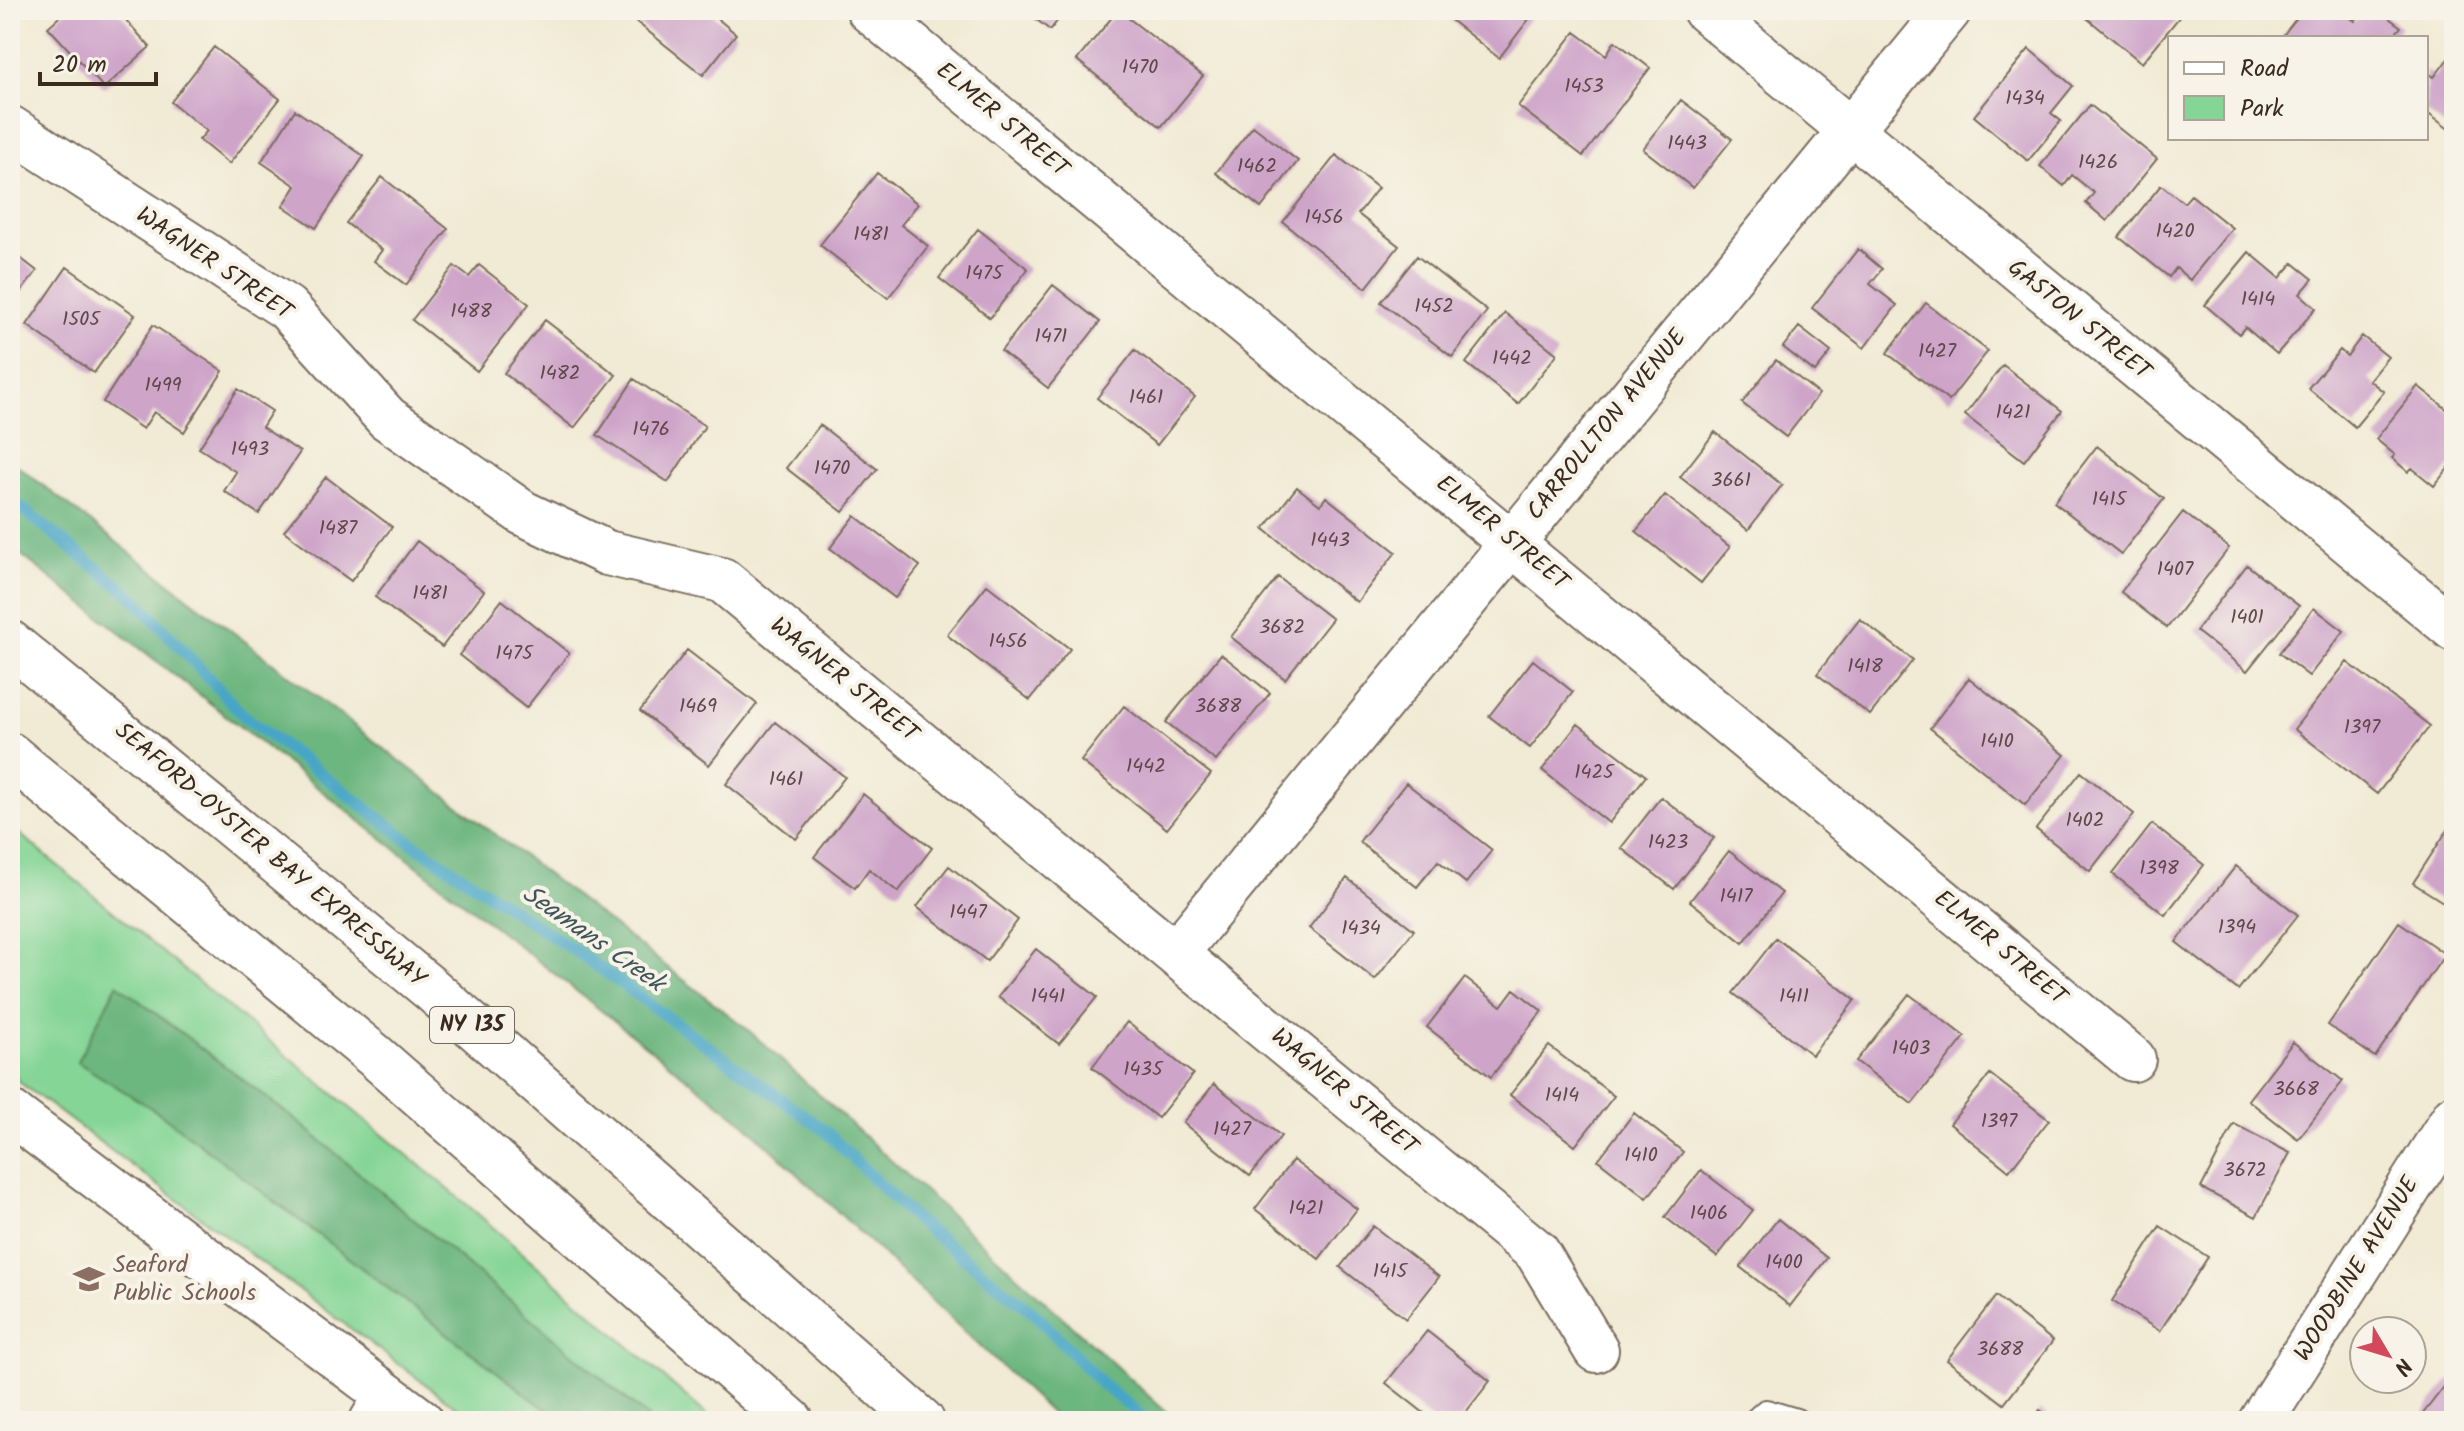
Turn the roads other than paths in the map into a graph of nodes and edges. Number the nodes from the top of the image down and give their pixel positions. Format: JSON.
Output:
{"nodes":[{"id":1,"x":869,"y":10,"type":"edge"},
{"id":2,"x":1705,"y":10,"type":"edge"},
{"id":3,"x":1949,"y":10,"type":"edge"},
{"id":4,"x":10,"y":128,"type":"edge"},
{"id":5,"x":1849,"y":131,"type":"junction"},
{"id":6,"x":1512,"y":541,"type":"junction"},
{"id":7,"x":2454,"y":629,"type":"edge"},
{"id":8,"x":10,"y":643,"type":"edge"},
{"id":9,"x":10,"y":755,"type":"edge"},
{"id":10,"x":1176,"y":953,"type":"junction"},
{"id":11,"x":2133,"y":1059,"type":"dead end"},
{"id":12,"x":10,"y":1112,"type":"edge"},
{"id":13,"x":2454,"y":1117,"type":"edge"},
{"id":14,"x":693,"y":1217,"type":"junction"},
{"id":15,"x":1596,"y":1350,"type":"dead end"},
{"id":16,"x":393,"y":1413,"type":"edge"},
{"id":17,"x":791,"y":1421,"type":"edge"},
{"id":18,"x":922,"y":1421,"type":"edge"},
{"id":19,"x":958,"y":1421,"type":"edge"},
{"id":20,"x":1756,"y":1421,"type":"edge"},
{"id":21,"x":1796,"y":1421,"type":"edge"},
{"id":22,"x":2261,"y":1421,"type":"edge"}],
"edges":[{"from":1,"to":6,"type":"main road","name":"ELMER STREET"},
{"from":2,"to":5,"type":"main road","name":"GASTON STREET"},
{"from":3,"to":5,"type":"main road","name":"CARROLLTON AVENUE"},
{"from":4,"to":10,"type":"main road","name":"WAGNER STREET"},
{"from":5,"to":6,"type":"main road","name":"CARROLLTON AVENUE"},
{"from":5,"to":7,"type":"main road","name":"GASTON STREET"},
{"from":6,"to":10,"type":"main road","name":"CARROLLTON AVENUE"},
{"from":6,"to":11,"type":"main road","name":"ELMER STREET"},
{"from":8,"to":14,"type":"main road","name":"SEAFORD-OYSTER BAY EXPRESSWAY","number":"NY 135"},
{"from":9,"to":17,"type":"main road"},
{"from":10,"to":15,"type":"main road","name":"WAGNER STREET"},
{"from":12,"to":16,"type":"main road"},
{"from":13,"to":22,"type":"main road","name":"WOODBINE AVENUE"},
{"from":14,"to":18,"type":"main road","name":"SEAFORD-OYSTER BAY EXPRESSWAY","number":"NY 135"},
{"from":14,"to":19,"type":"main road"},
{"from":20,"to":21,"type":"lane"}]}
